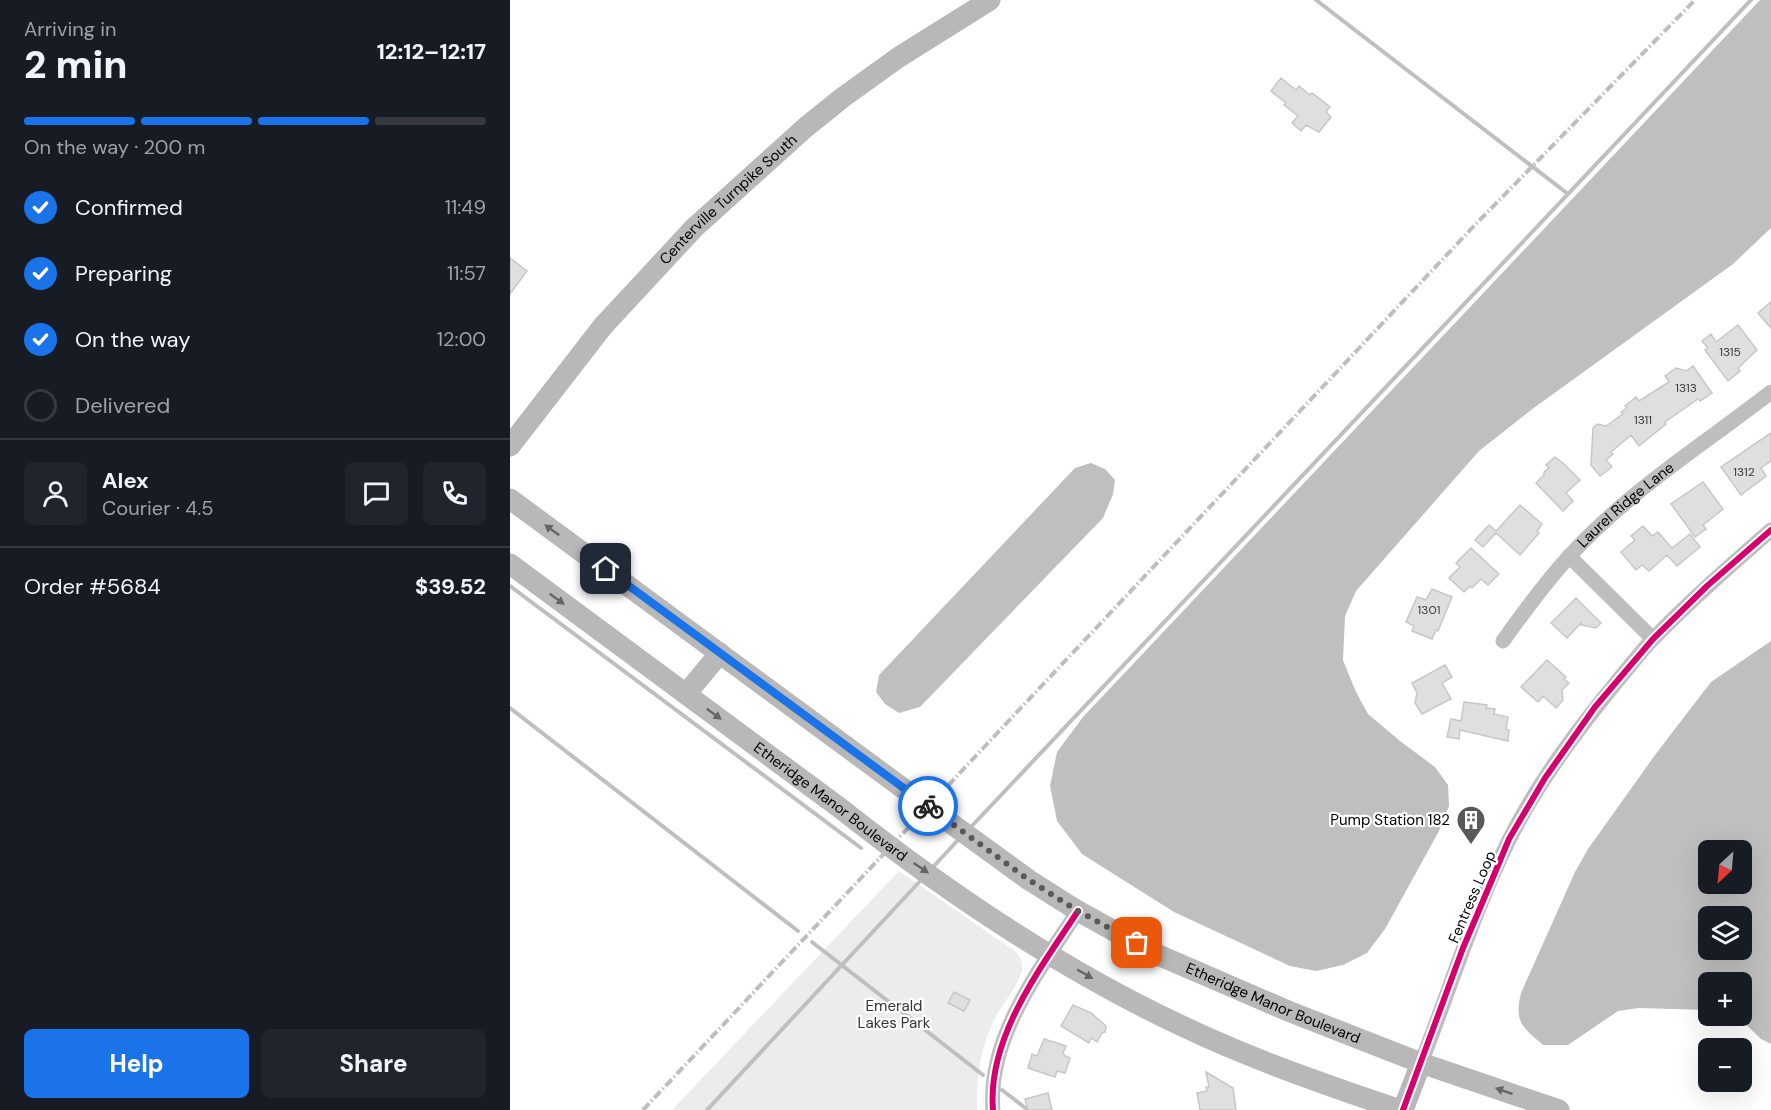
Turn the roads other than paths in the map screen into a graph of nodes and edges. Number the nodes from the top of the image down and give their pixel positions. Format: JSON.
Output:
{"nodes":[{"id":1,"x":990,"y":0,"type":"edge"},
{"id":2,"x":1771,"y":392,"type":"edge"},
{"id":3,"x":510,"y":446,"type":"edge"},
{"id":4,"x":510,"y":499,"type":"edge"},
{"id":5,"x":1771,"y":530,"type":"edge"},
{"id":6,"x":1569,"y":556,"type":"junction"},
{"id":7,"x":510,"y":564,"type":"edge"},
{"id":8,"x":1653,"y":639,"type":"junction"},
{"id":9,"x":1503,"y":641,"type":"dead end"},
{"id":10,"x":720,"y":653,"type":"junction"},
{"id":11,"x":686,"y":694,"type":"junction"},
{"id":12,"x":1078,"y":911,"type":"junction"},
{"id":13,"x":1049,"y":954,"type":"junction"},
{"id":14,"x":1420,"y":1063,"type":"junction"},
{"id":15,"x":993,"y":1110,"type":"edge"},
{"id":16,"x":1402,"y":1110,"type":"edge"},
{"id":17,"x":1559,"y":1110,"type":"edge"}],
"edges":[{"from":1,"to":3,"type":"main road","name":"Centerville Turnpike South"},
{"from":2,"to":6,"type":"street","name":"Laurel Ridge Lane"},
{"from":10,"to":4,"type":"main road","name":"Etheridge Manor Boulevard","one_way":true},
{"from":5,"to":8,"type":"street","name":"Fentress Loop"},
{"from":6,"to":8,"type":"street"},
{"from":6,"to":9,"type":"street","name":"Laurel Ridge Lane"},
{"from":7,"to":11,"type":"main road","name":"Etheridge Manor Boulevard","one_way":true},
{"from":8,"to":14,"type":"street","name":"Fentress Loop"},
{"from":10,"to":11,"type":"main road"},
{"from":10,"to":12,"type":"main road","name":"Etheridge Manor Boulevard"},
{"from":11,"to":13,"type":"main road","name":"Etheridge Manor Boulevard","one_way":true},
{"from":12,"to":13,"type":"street"},
{"from":12,"to":14,"type":"main road","name":"Etheridge Manor Boulevard"},
{"from":13,"to":15,"type":"street"},
{"from":13,"to":16,"type":"main road","name":"Etheridge Manor Boulevard","one_way":true},
{"from":14,"to":16,"type":"main road","name":"Fentress Loop"},
{"from":17,"to":14,"type":"main road","name":"Etheridge Manor Boulevard","one_way":true}]}
